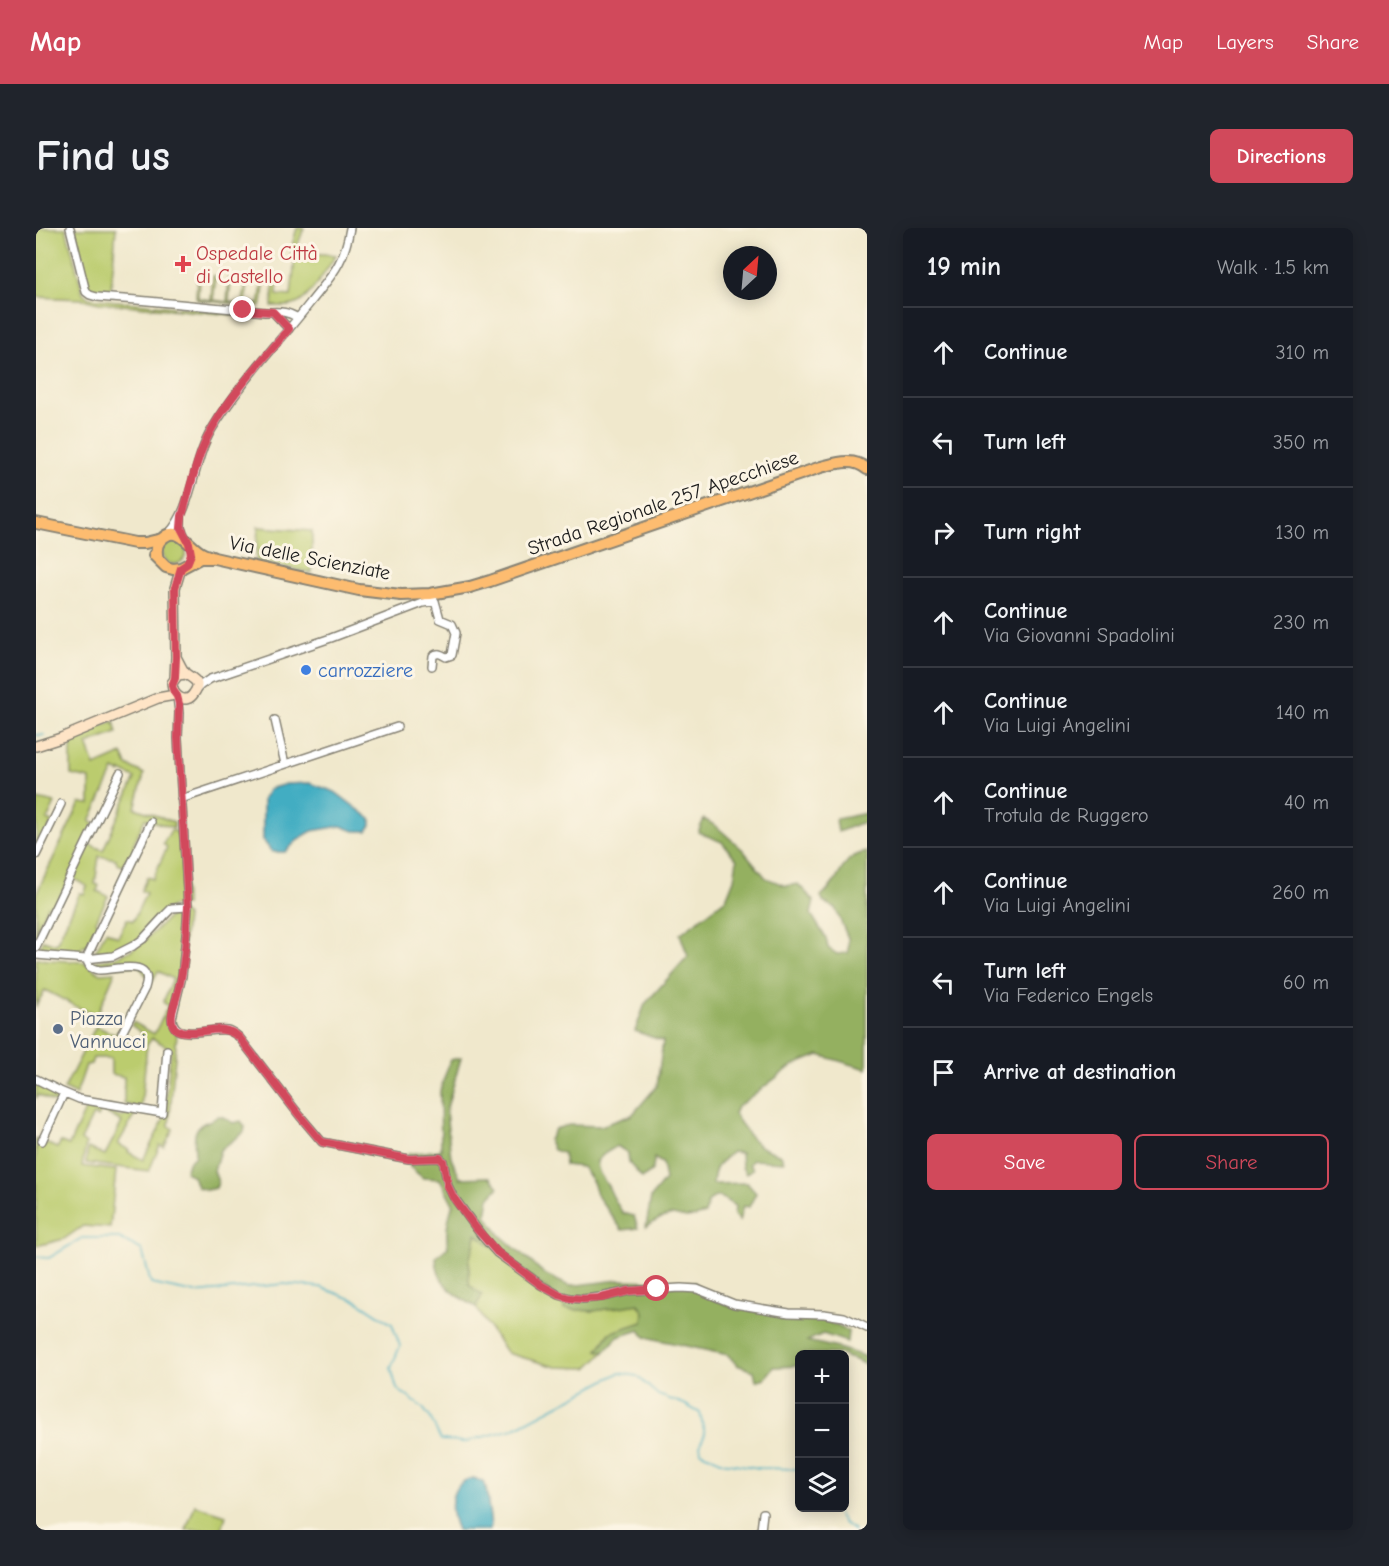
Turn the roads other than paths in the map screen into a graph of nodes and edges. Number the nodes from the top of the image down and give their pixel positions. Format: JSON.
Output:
{"nodes":[{"id":1,"x":70,"y":228,"type":"edge"},
{"id":2,"x":350,"y":228,"type":"edge"},
{"id":3,"x":273,"y":312,"type":"junction"},
{"id":4,"x":298,"y":318,"type":"junction"},
{"id":5,"x":289,"y":329,"type":"junction"},
{"id":6,"x":867,"y":469,"type":"edge"},
{"id":7,"x":182,"y":516,"type":"junction"},
{"id":8,"x":36,"y":523,"type":"edge"},
{"id":9,"x":164,"y":537,"type":"junction"},
{"id":10,"x":188,"y":541,"type":"junction"},
{"id":11,"x":135,"y":543,"type":"junction"},
{"id":12,"x":214,"y":558,"type":"junction"},
{"id":13,"x":162,"y":563,"type":"junction"},
{"id":14,"x":184,"y":566,"type":"junction"},
{"id":15,"x":470,"y":587,"type":"joint"},
{"id":16,"x":175,"y":588,"type":"junction"},
{"id":17,"x":176,"y":657,"type":"junction"},
{"id":18,"x":432,"y":666,"type":"dead end"},
{"id":19,"x":189,"y":676,"type":"junction"},
{"id":20,"x":210,"y":679,"type":"junction"},
{"id":21,"x":174,"y":681,"type":"junction"},
{"id":22,"x":196,"y":690,"type":"junction"},
{"id":23,"x":180,"y":696,"type":"junction"},
{"id":24,"x":158,"y":698,"type":"junction"},
{"id":25,"x":275,"y":720,"type":"dead end"},
{"id":26,"x":397,"y":727,"type":"dead end"},
{"id":27,"x":36,"y":746,"type":"edge"},
{"id":28,"x":285,"y":764,"type":"junction"},
{"id":29,"x":120,"y":773,"type":"dead end"},
{"id":30,"x":181,"y":799,"type":"junction"},
{"id":31,"x":61,"y":804,"type":"dead end"},
{"id":32,"x":151,"y":822,"type":"dead end"},
{"id":33,"x":36,"y":855,"type":"edge"},
{"id":34,"x":188,"y":907,"type":"junction"},
{"id":35,"x":36,"y":947,"type":"edge"},
{"id":36,"x":36,"y":955,"type":"edge"},
{"id":37,"x":86,"y":959,"type":"junction"},
{"id":38,"x":122,"y":1033,"type":"dead end"},
{"id":39,"x":167,"y":1050,"type":"dead end"},
{"id":40,"x":36,"y":1079,"type":"edge"},
{"id":41,"x":64,"y":1093,"type":"junction"},
{"id":42,"x":42,"y":1141,"type":"dead end"},
{"id":43,"x":867,"y":1328,"type":"edge"},
{"id":44,"x":763,"y":1513,"type":"dead end"},
{"id":45,"x":761,"y":1530,"type":"edge"}],
"edges":[{"from":1,"to":3,"type":"street"},
{"from":2,"to":4,"type":"street"},
{"from":3,"to":4,"type":"street"},
{"from":3,"to":5,"type":"street"},
{"from":4,"to":5,"type":"street"},
{"from":5,"to":7,"type":"street"},
{"from":6,"to":15,"type":"main road","name":"Strada Regionale 257 Apecchiese"},
{"from":7,"to":9,"type":"street"},
{"from":7,"to":10,"type":"street"},
{"from":8,"to":11,"type":"main road"},
{"from":9,"to":10,"type":"main road"},
{"from":9,"to":11,"type":"main road"},
{"from":9,"to":13,"type":"main road"},
{"from":10,"to":12,"type":"main road","name":"Via delle Scienziate"},
{"from":10,"to":14,"type":"main road"},
{"from":11,"to":13,"type":"main road"},
{"from":12,"to":14,"type":"main road","name":"Via delle Scienziate"},
{"from":12,"to":15,"type":"main road","name":"Via delle Scienziate"},
{"from":13,"to":14,"type":"main road"},
{"from":13,"to":16,"type":"main road"},
{"from":14,"to":16,"type":"main road"},
{"from":16,"to":17,"type":"main road"},
{"from":17,"to":19,"type":"main road"},
{"from":17,"to":21,"type":"main road"},
{"from":18,"to":20,"type":"street"},
{"from":19,"to":20,"type":"street"},
{"from":19,"to":21,"type":"main road"},
{"from":19,"to":22,"type":"main road"},
{"from":20,"to":22,"type":"street"},
{"from":21,"to":23,"type":"main road"},
{"from":21,"to":24,"type":"main road"},
{"from":22,"to":23,"type":"main road"},
{"from":23,"to":24,"type":"main road"},
{"from":23,"to":30,"type":"street"},
{"from":24,"to":27,"type":"main road"},
{"from":25,"to":28,"type":"street"},
{"from":26,"to":28,"type":"street"},
{"from":28,"to":30,"type":"street"},
{"from":29,"to":35,"type":"street"},
{"from":30,"to":34,"type":"street"},
{"from":31,"to":33,"type":"street"},
{"from":32,"to":37,"type":"street"},
{"from":34,"to":37,"type":"street"},
{"from":34,"to":43,"type":"street"},
{"from":36,"to":37,"type":"street"},
{"from":37,"to":38,"type":"street"},
{"from":39,"to":41,"type":"street"},
{"from":40,"to":41,"type":"street"},
{"from":41,"to":42,"type":"street"},
{"from":44,"to":45,"type":"street"}]}
